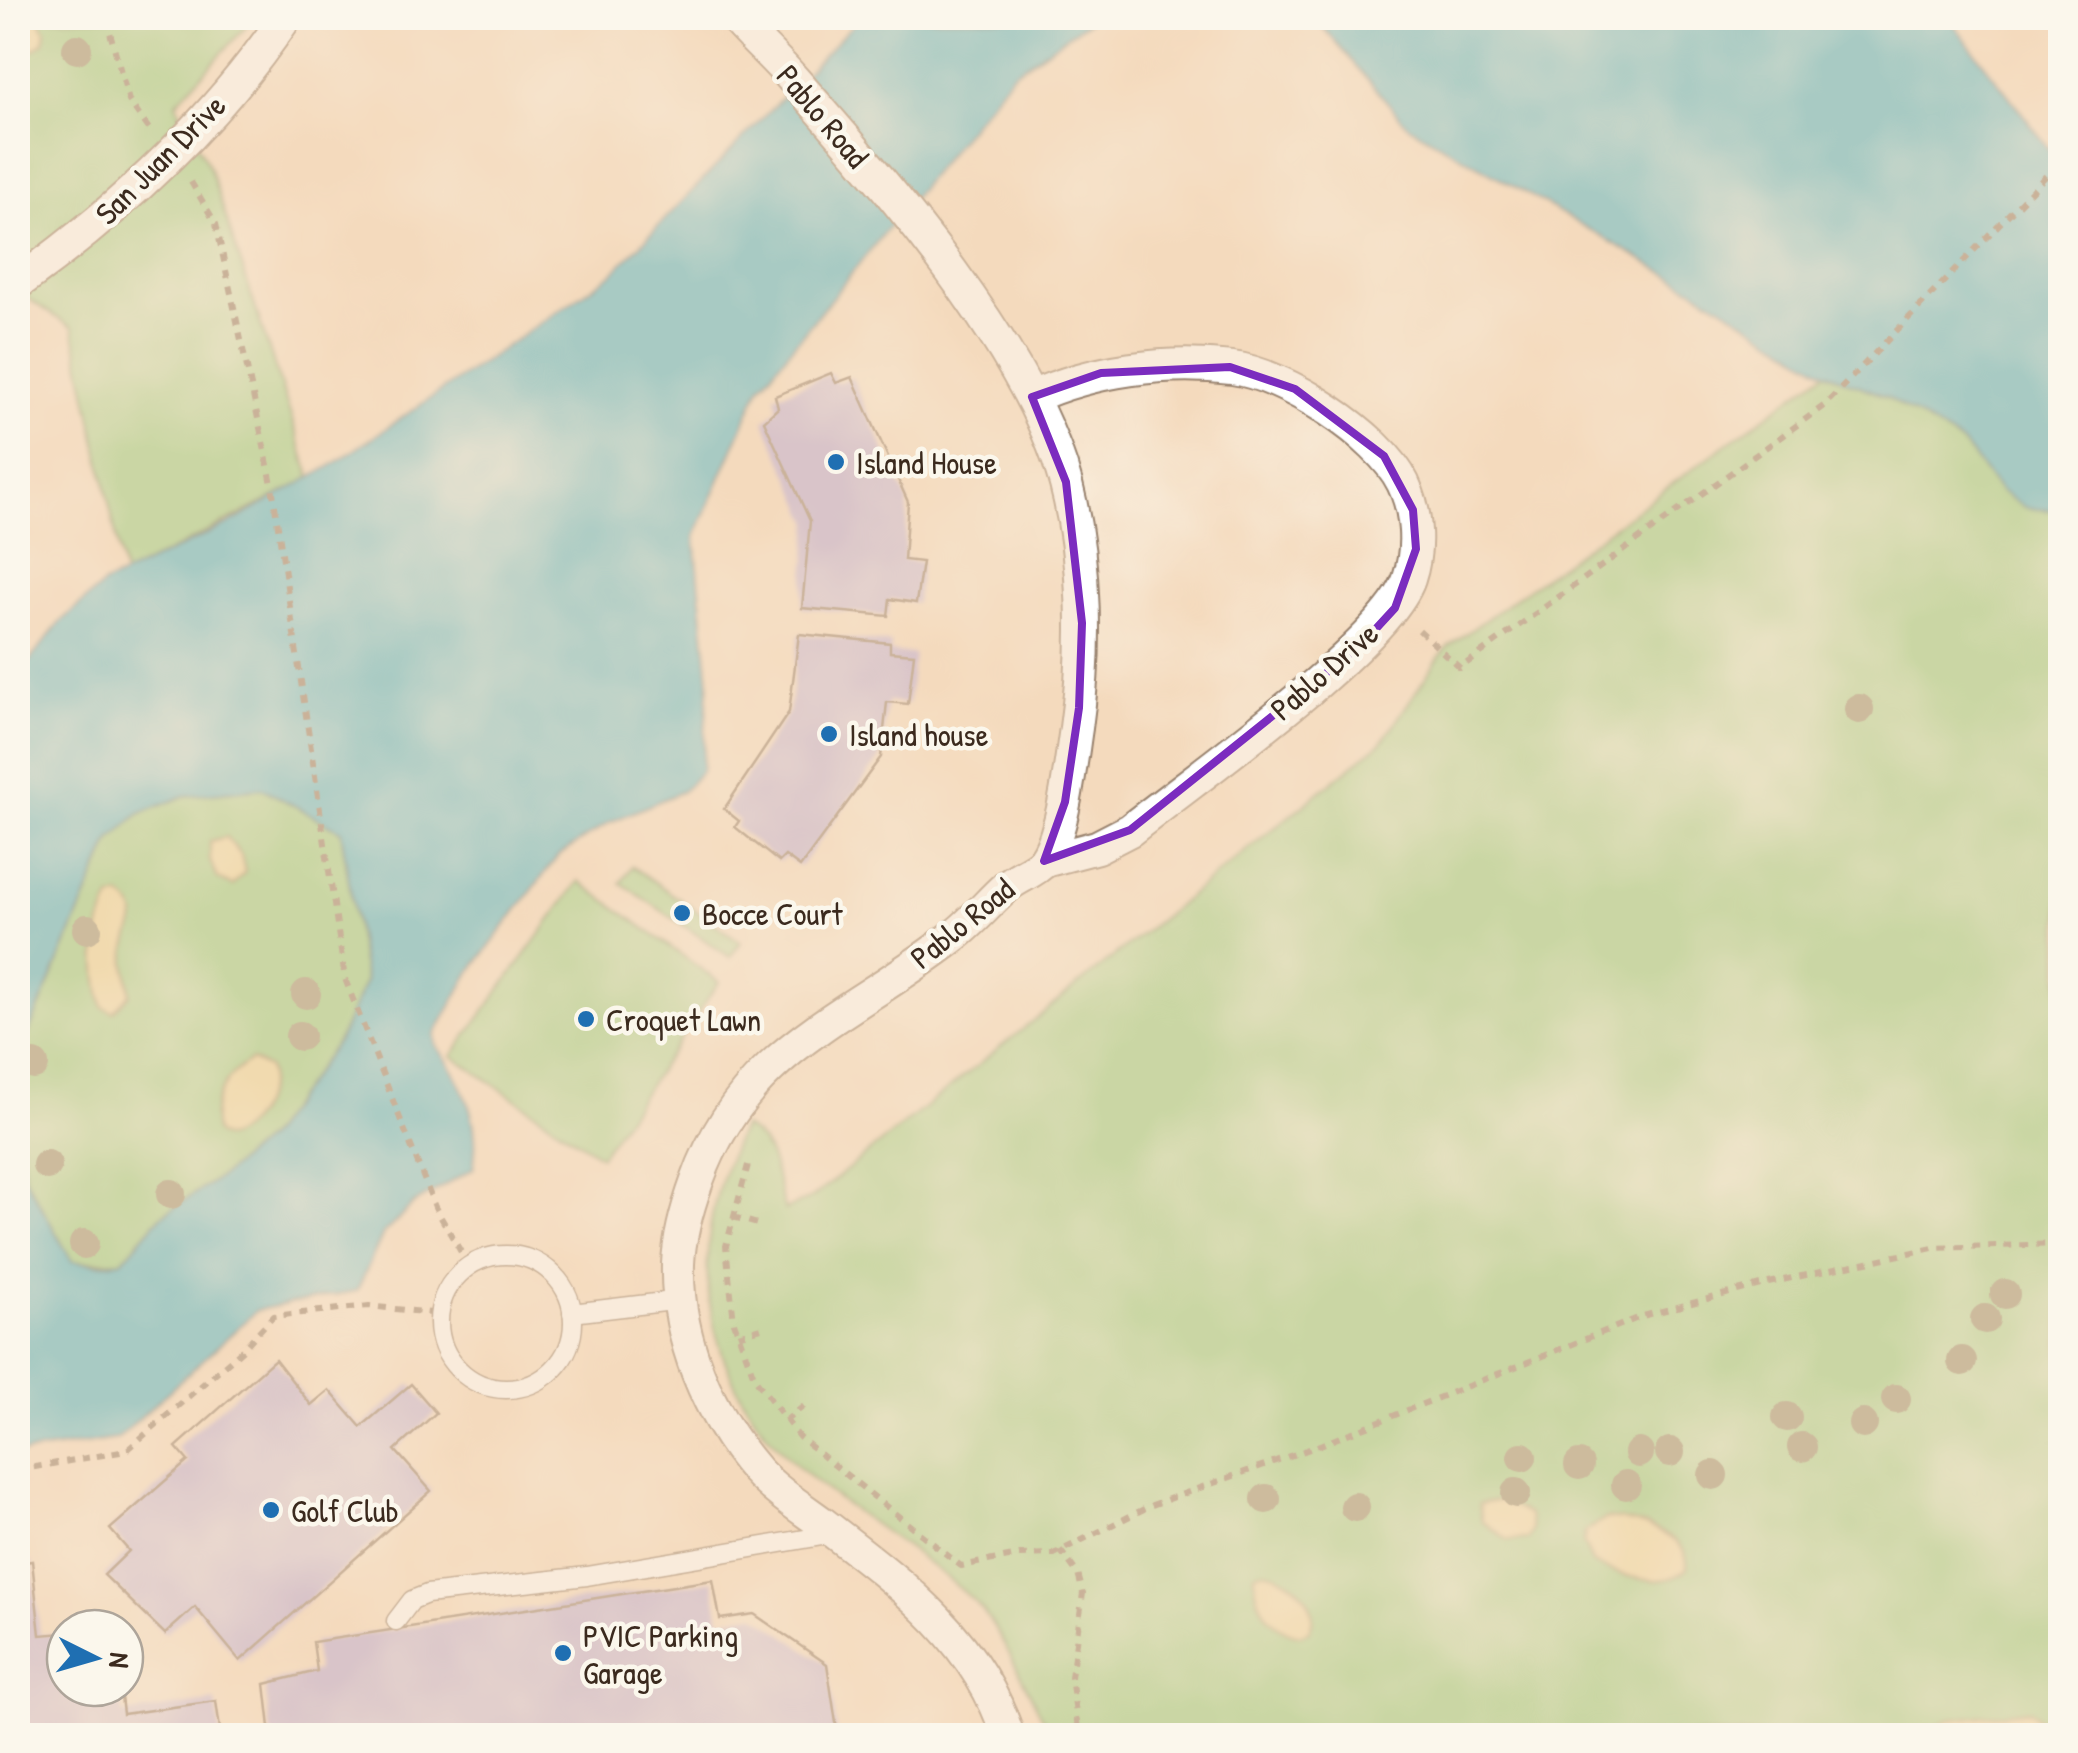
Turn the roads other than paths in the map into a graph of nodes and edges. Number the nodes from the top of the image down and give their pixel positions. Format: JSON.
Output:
{"nodes":[{"id":1,"x":285,"y":18,"type":"edge"},
{"id":2,"x":735,"y":18,"type":"edge"},
{"id":3,"x":18,"y":283,"type":"edge"},
{"id":4,"x":1032,"y":397,"type":"junction"},
{"id":5,"x":1044,"y":861,"type":"junction"},
{"id":6,"x":681,"y":1300,"type":"junction"},
{"id":7,"x":572,"y":1313,"type":"junction"},
{"id":8,"x":836,"y":1534,"type":"junction"},
{"id":9,"x":396,"y":1622,"type":"dead end"},
{"id":10,"x":1008,"y":1736,"type":"edge"}],
"edges":[{"from":1,"to":3,"type":"street","name":"San Juan Drive"},
{"from":2,"to":4,"type":"street","name":"Pablo Road"},
{"from":4,"to":5,"type":"street","name":"Pablo Road"},
{"from":4,"to":5,"type":"street","name":"Pablo Drive"},
{"from":5,"to":6,"type":"street","name":"Pablo Road"},
{"from":6,"to":7,"type":"lane"},
{"from":6,"to":8,"type":"street","name":"Pablo Road"},
{"from":7,"to":7,"type":"lane"},
{"from":8,"to":9,"type":"lane"},
{"from":8,"to":10,"type":"street","name":"Pablo Road"}]}
